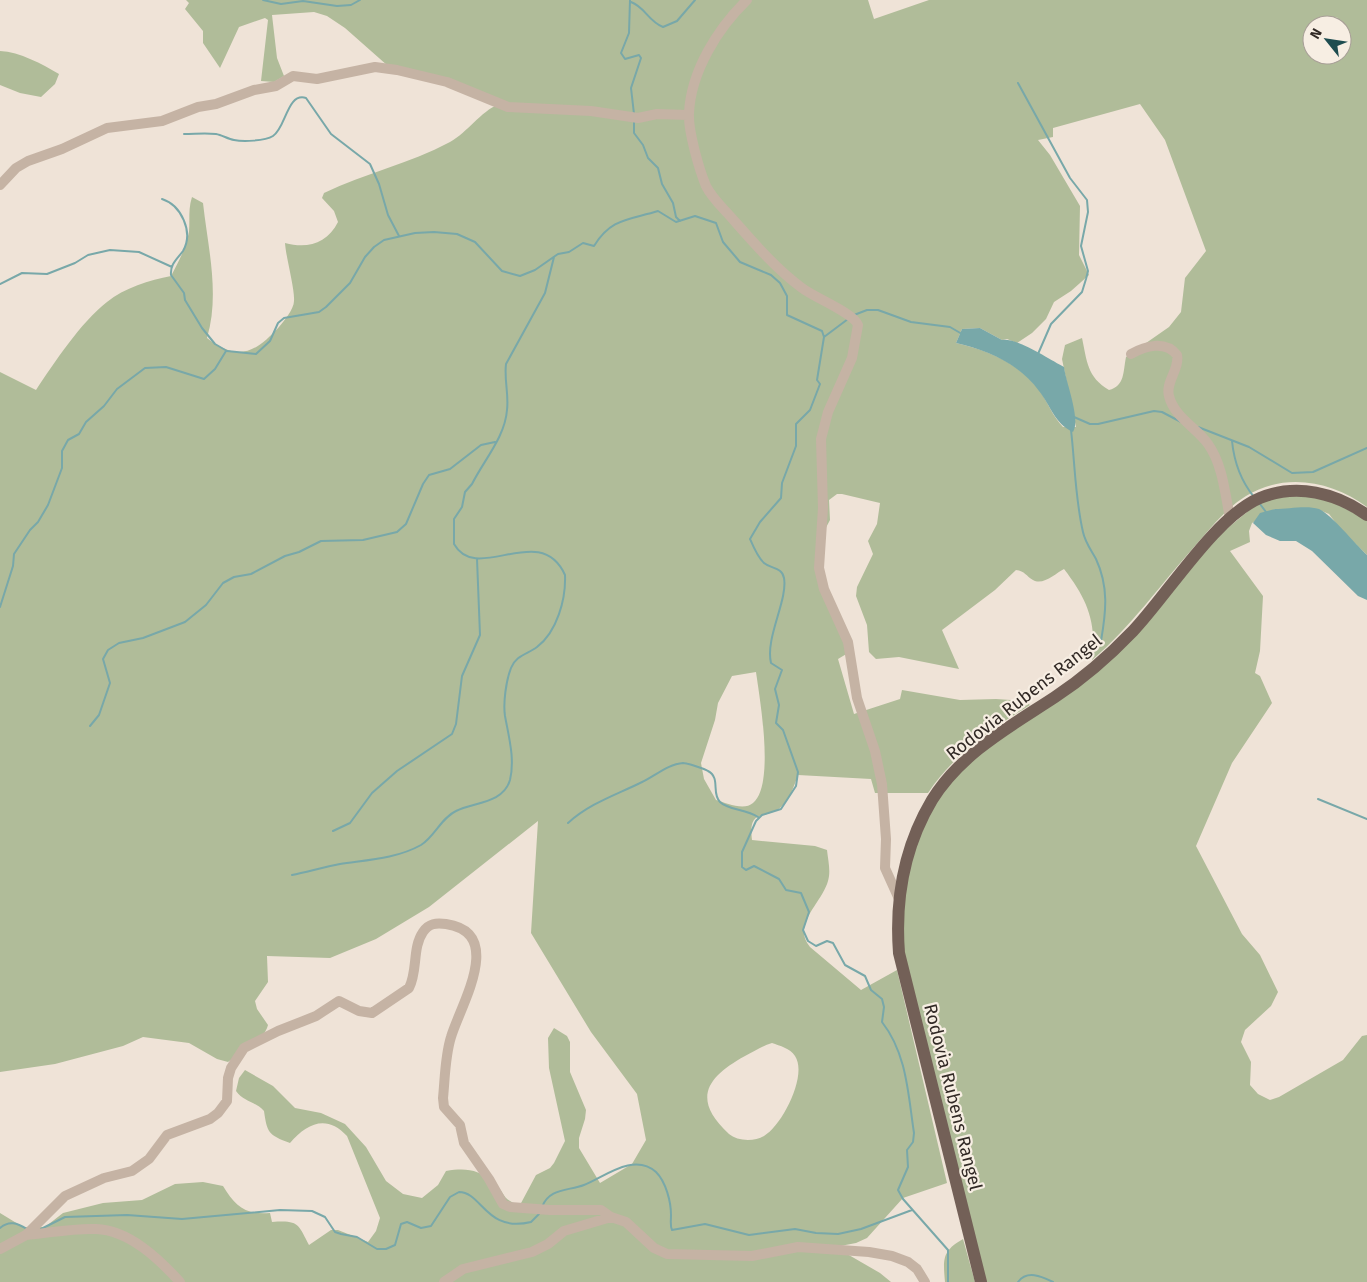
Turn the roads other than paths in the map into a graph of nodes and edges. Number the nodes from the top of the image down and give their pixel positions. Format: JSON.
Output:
{"nodes":[{"id":1,"x":746,"y":0,"type":"edge"},
{"id":2,"x":688,"y":115,"type":"junction"},
{"id":3,"x":0,"y":185,"type":"edge"},
{"id":4,"x":1132,"y":354,"type":"dead end"},
{"id":5,"x":1367,"y":516,"type":"edge"},
{"id":6,"x":1230,"y":518,"type":"junction"},
{"id":7,"x":899,"y":898,"type":"junction"},
{"id":8,"x":611,"y":1216,"type":"junction"},
{"id":9,"x":26,"y":1235,"type":"junction"},
{"id":10,"x":0,"y":1249,"type":"edge"},
{"id":11,"x":180,"y":1282,"type":"edge"},
{"id":12,"x":444,"y":1282,"type":"edge"},
{"id":13,"x":925,"y":1282,"type":"edge"},
{"id":14,"x":981,"y":1282,"type":"edge"}],
"edges":[{"from":1,"to":2,"type":"street"},
{"from":2,"to":3,"type":"street"},
{"from":2,"to":7,"type":"street"},
{"from":4,"to":6,"type":"street"},
{"from":5,"to":6,"type":"main road","name":"Rodovia Rubens Rangel"},
{"from":6,"to":7,"type":"main road","name":"Rodovia Rubens Rangel"},
{"from":7,"to":14,"type":"main road","name":"Rodovia Rubens Rangel"},
{"from":8,"to":9,"type":"street"},
{"from":8,"to":12,"type":"street"},
{"from":8,"to":13,"type":"street"},
{"from":9,"to":10,"type":"street"},
{"from":9,"to":11,"type":"street"}]}
